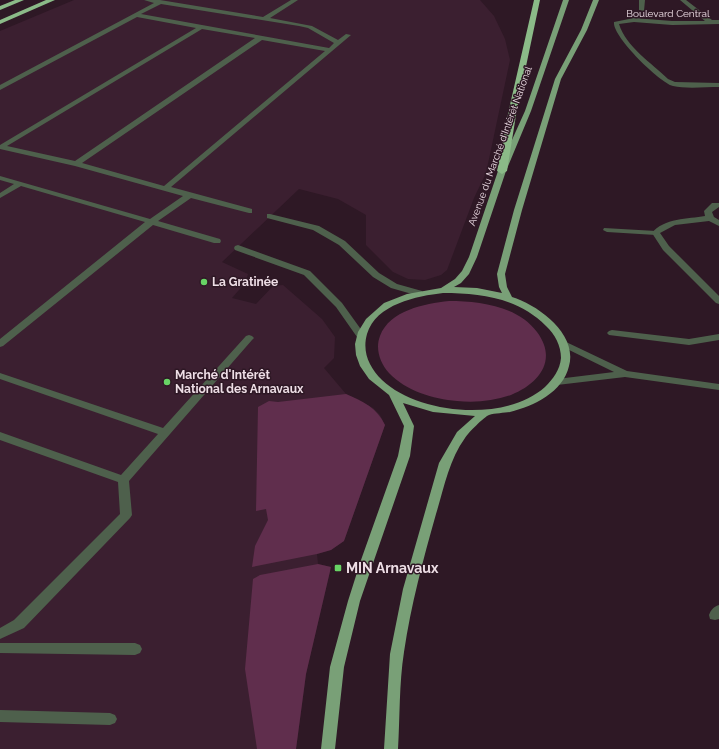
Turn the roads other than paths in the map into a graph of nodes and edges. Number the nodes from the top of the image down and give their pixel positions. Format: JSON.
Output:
{"nodes":[{"id":1,"x":22,"y":0,"type":"edge"},
{"id":2,"x":52,"y":0,"type":"edge"},
{"id":3,"x":147,"y":0,"type":"edge"},
{"id":4,"x":295,"y":0,"type":"edge"},
{"id":5,"x":537,"y":0,"type":"edge"},
{"id":6,"x":566,"y":0,"type":"edge"},
{"id":7,"x":596,"y":0,"type":"edge"},
{"id":8,"x":642,"y":0,"type":"edge"},
{"id":9,"x":683,"y":0,"type":"edge"},
{"id":10,"x":160,"y":2,"type":"junction"},
{"id":11,"x":0,"y":8,"type":"edge"},
{"id":12,"x":642,"y":10,"type":"dead end"},
{"id":13,"x":136,"y":15,"type":"junction"},
{"id":14,"x":265,"y":18,"type":"junction"},
{"id":15,"x":0,"y":22,"type":"edge"},
{"id":16,"x":710,"y":22,"type":"junction"},
{"id":17,"x":719,"y":22,"type":"edge"},
{"id":18,"x":201,"y":27,"type":"junction"},
{"id":19,"x":348,"y":35,"type":"dead end"},
{"id":20,"x":260,"y":38,"type":"junction"},
{"id":21,"x":338,"y":43,"type":"junction"},
{"id":22,"x":329,"y":50,"type":"junction"},
{"id":23,"x":719,"y":85,"type":"edge"},
{"id":24,"x":0,"y":88,"type":"edge"},
{"id":25,"x":1,"y":147,"type":"edge"},
{"id":26,"x":76,"y":164,"type":"junction"},
{"id":27,"x":502,"y":171,"type":"junction"},
{"id":28,"x":0,"y":178,"type":"edge"},
{"id":29,"x":20,"y":182,"type":"junction"},
{"id":30,"x":166,"y":188,"type":"junction"},
{"id":31,"x":189,"y":195,"type":"junction"},
{"id":32,"x":0,"y":196,"type":"edge"},
{"id":33,"x":719,"y":205,"type":"edge"},
{"id":34,"x":249,"y":211,"type":"dead end"},
{"id":35,"x":270,"y":216,"type":"dead end"},
{"id":36,"x":710,"y":218,"type":"junction"},
{"id":37,"x":151,"y":222,"type":"junction"},
{"id":38,"x":719,"y":224,"type":"edge"},
{"id":39,"x":607,"y":230,"type":"dead end"},
{"id":40,"x":656,"y":233,"type":"junction"},
{"id":41,"x":216,"y":241,"type":"dead end"},
{"id":42,"x":238,"y":248,"type":"dead end"},
{"id":43,"x":443,"y":290,"type":"junction"},
{"id":44,"x":419,"y":293,"type":"junction"},
{"id":45,"x":509,"y":299,"type":"junction"},
{"id":46,"x":719,"y":301,"type":"edge"},
{"id":47,"x":612,"y":333,"type":"dead end"},
{"id":48,"x":360,"y":336,"type":"junction"},
{"id":49,"x":719,"y":336,"type":"edge"},
{"id":50,"x":249,"y":338,"type":"dead end"},
{"id":51,"x":0,"y":344,"type":"edge"},
{"id":52,"x":564,"y":344,"type":"junction"},
{"id":53,"x":625,"y":374,"type":"junction"},
{"id":54,"x":0,"y":376,"type":"edge"},
{"id":55,"x":557,"y":382,"type":"junction"},
{"id":56,"x":719,"y":387,"type":"edge"},
{"id":57,"x":394,"y":395,"type":"junction"},
{"id":58,"x":485,"y":413,"type":"junction"},
{"id":59,"x":165,"y":433,"type":"junction"},
{"id":60,"x":0,"y":436,"type":"edge"},
{"id":61,"x":123,"y":480,"type":"junction"},
{"id":62,"x":0,"y":634,"type":"edge"},
{"id":63,"x":0,"y":648,"type":"edge"},
{"id":64,"x":135,"y":649,"type":"dead end"},
{"id":65,"x":0,"y":716,"type":"edge"},
{"id":66,"x":110,"y":719,"type":"dead end"},
{"id":67,"x":328,"y":749,"type":"edge"},
{"id":68,"x":391,"y":749,"type":"edge"}],
"edges":[{"from":1,"to":11,"type":"highway"},
{"from":2,"to":15,"type":"highway"},
{"from":3,"to":10,"type":"street"},
{"from":4,"to":14,"type":"street"},
{"from":5,"to":27,"type":"highway"},
{"from":6,"to":27,"type":"main road","name":"Avenue du Marché d'Intérêt National"},
{"from":7,"to":45,"type":"main road"},
{"from":8,"to":12,"type":"street"},
{"from":9,"to":16,"type":"street"},
{"from":10,"to":13,"type":"street"},
{"from":10,"to":14,"type":"street"},
{"from":13,"to":18,"type":"street"},
{"from":13,"to":24,"type":"street"},
{"from":14,"to":21,"type":"street"},
{"from":16,"to":17,"type":"street","name":"Boulevard Central"},
{"from":16,"to":23,"type":"street","name":"Boulevard Central"},
{"from":18,"to":20,"type":"street"},
{"from":18,"to":25,"type":"street"},
{"from":19,"to":21,"type":"street"},
{"from":20,"to":22,"type":"street"},
{"from":20,"to":26,"type":"street"},
{"from":21,"to":22,"type":"street"},
{"from":22,"to":30,"type":"street"},
{"from":25,"to":26,"type":"street"},
{"from":26,"to":30,"type":"street"},
{"from":27,"to":43,"type":"main road","name":"Avenue du Marché d'Intérêt National"},
{"from":28,"to":29,"type":"street"},
{"from":29,"to":32,"type":"street"},
{"from":29,"to":37,"type":"street"},
{"from":30,"to":31,"type":"street"},
{"from":31,"to":34,"type":"street"},
{"from":31,"to":37,"type":"street"},
{"from":33,"to":36,"type":"street"},
{"from":35,"to":44,"type":"street"},
{"from":36,"to":38,"type":"street"},
{"from":36,"to":40,"type":"street"},
{"from":37,"to":41,"type":"street"},
{"from":37,"to":51,"type":"street"},
{"from":39,"to":40,"type":"street"},
{"from":40,"to":46,"type":"street"},
{"from":42,"to":48,"type":"street"},
{"from":43,"to":44,"type":"main road"},
{"from":43,"to":45,"type":"main road"},
{"from":44,"to":48,"type":"main road"},
{"from":45,"to":52,"type":"main road"},
{"from":47,"to":49,"type":"street"},
{"from":48,"to":57,"type":"main road"},
{"from":50,"to":59,"type":"street"},
{"from":52,"to":53,"type":"street"},
{"from":52,"to":55,"type":"main road"},
{"from":53,"to":55,"type":"street"},
{"from":53,"to":56,"type":"street"},
{"from":54,"to":59,"type":"street"},
{"from":55,"to":58,"type":"main road"},
{"from":57,"to":58,"type":"main road"},
{"from":57,"to":67,"type":"main road"},
{"from":58,"to":68,"type":"main road"},
{"from":59,"to":61,"type":"street"},
{"from":60,"to":61,"type":"street"},
{"from":61,"to":62,"type":"street"},
{"from":63,"to":64,"type":"street"},
{"from":65,"to":66,"type":"street"}]}
